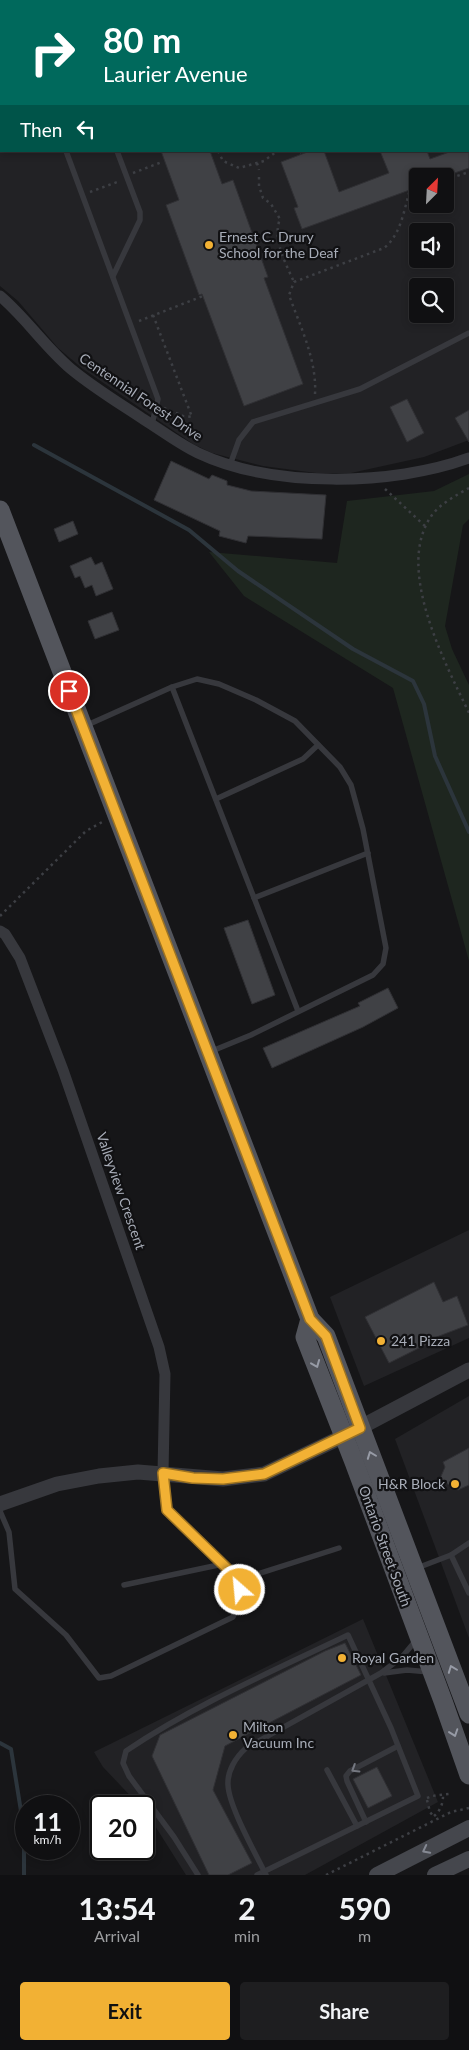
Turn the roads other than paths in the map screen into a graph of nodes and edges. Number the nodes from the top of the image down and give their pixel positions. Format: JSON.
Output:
{"nodes":[{"id":1,"x":66,"y":152,"type":"edge"},
{"id":2,"x":117,"y":152,"type":"edge"},
{"id":3,"x":112,"y":276,"type":"junction"},
{"id":4,"x":0,"y":296,"type":"edge"},
{"id":5,"x":469,"y":333,"type":"edge"},
{"id":6,"x":152,"y":424,"type":"junction"},
{"id":7,"x":469,"y":458,"type":"edge"},
{"id":8,"x":230,"y":465,"type":"junction"},
{"id":9,"x":0,"y":510,"type":"edge"},
{"id":10,"x":172,"y":687,"type":"junction"},
{"id":11,"x":83,"y":727,"type":"junction"},
{"id":12,"x":318,"y":745,"type":"junction"},
{"id":13,"x":216,"y":799,"type":"junction"},
{"id":14,"x":368,"y":853,"type":"junction"},
{"id":15,"x":254,"y":898,"type":"junction"},
{"id":16,"x":0,"y":931,"type":"edge"},
{"id":17,"x":298,"y":1011,"type":"junction"},
{"id":18,"x":208,"y":1053,"type":"junction"},
{"id":19,"x":469,"y":1370,"type":"edge"},
{"id":20,"x":352,"y":1432,"type":"junction"},
{"id":21,"x":163,"y":1473,"type":"junction"},
{"id":22,"x":0,"y":1504,"type":"edge"},
{"id":23,"x":0,"y":1511,"type":"edge"},
{"id":24,"x":469,"y":1543,"type":"edge"},
{"id":25,"x":339,"y":1548,"type":"dead end"},
{"id":26,"x":451,"y":1555,"type":"junction"},
{"id":27,"x":223,"y":1564,"type":"junction"},
{"id":28,"x":402,"y":1567,"type":"junction"},
{"id":29,"x":239,"y":1580,"type":"junction"},
{"id":30,"x":124,"y":1585,"type":"dead end"},
{"id":31,"x":469,"y":1594,"type":"edge"},
{"id":32,"x":419,"y":1636,"type":"junction"},
{"id":33,"x":433,"y":1672,"type":"junction"},
{"id":34,"x":382,"y":1673,"type":"junction"},
{"id":35,"x":369,"y":1680,"type":"junction"},
{"id":36,"x":459,"y":1704,"type":"edge"},
{"id":37,"x":398,"y":1746,"type":"junction"},
{"id":38,"x":327,"y":1770,"type":"dead end"},
{"id":39,"x":469,"y":1775,"type":"edge"},
{"id":40,"x":366,"y":1822,"type":"junction"},
{"id":41,"x":357,"y":1826,"type":"junction"},
{"id":42,"x":469,"y":1828,"type":"edge"},
{"id":43,"x":469,"y":1859,"type":"edge"},
{"id":44,"x":265,"y":1873,"type":"edge"},
{"id":45,"x":198,"y":1875,"type":"edge"},
{"id":46,"x":256,"y":1875,"type":"edge"},
{"id":47,"x":377,"y":1875,"type":"edge"},
{"id":48,"x":436,"y":1875,"type":"edge"}],
"edges":[{"from":1,"to":3,"type":"lane"},
{"from":2,"to":3,"type":"lane"},
{"from":3,"to":6,"type":"lane"},
{"from":4,"to":6,"type":"street","name":"Centennial Forest Drive"},
{"from":5,"to":8,"type":"lane"},
{"from":6,"to":8,"type":"street","name":"Centennial Forest Drive"},
{"from":7,"to":8,"type":"street","name":"Centennial Forest Drive"},
{"from":9,"to":11,"type":"main road","name":"Ontario Street South"},
{"from":10,"to":11,"type":"lane"},
{"from":10,"to":12,"type":"lane"},
{"from":10,"to":13,"type":"lane"},
{"from":11,"to":18,"type":"main road","name":"Ontario Street South"},
{"from":12,"to":13,"type":"lane"},
{"from":12,"to":14,"type":"lane"},
{"from":13,"to":15,"type":"lane"},
{"from":14,"to":15,"type":"lane"},
{"from":14,"to":17,"type":"lane"},
{"from":15,"to":17,"type":"lane"},
{"from":16,"to":21,"type":"street","name":"Valleyview Crescent"},
{"from":17,"to":18,"type":"lane"},
{"from":18,"to":20,"type":"main road","name":"Ontario Street South"},
{"from":19,"to":20,"type":"street"},
{"from":20,"to":21,"type":"street"},
{"from":20,"to":28,"type":"main road","name":"Ontario Street South"},
{"from":21,"to":22,"type":"street"},
{"from":21,"to":27,"type":"lane"},
{"from":23,"to":29,"type":"lane"},
{"from":24,"to":26,"type":"lane"},
{"from":25,"to":29,"type":"lane"},
{"from":26,"to":28,"type":"lane"},
{"from":26,"to":31,"type":"lane"},
{"from":27,"to":29,"type":"lane"},
{"from":27,"to":30,"type":"lane"},
{"from":28,"to":32,"type":"main road","name":"Ontario Street South"},
{"from":36,"to":28,"type":"main road","name":"Ontario Street South","one_way":true},
{"from":32,"to":33,"type":"main road","name":"Ontario Street South"},
{"from":32,"to":34,"type":"lane"},
{"from":33,"to":34,"type":"lane"},
{"from":33,"to":36,"type":"main road","name":"Ontario Street South"},
{"from":34,"to":35,"type":"lane"},
{"from":35,"to":37,"type":"lane"},
{"from":35,"to":44,"type":"lane"},
{"from":35,"to":45,"type":"lane"},
{"from":36,"to":39,"type":"main road","name":"Ontario Street South","one_way":true},
{"from":37,"to":40,"type":"lane","one_way":true},
{"from":37,"to":40,"type":"lane"},
{"from":38,"to":41,"type":"lane"},
{"from":40,"to":41,"type":"lane"},
{"from":41,"to":44,"type":"lane"},
{"from":42,"to":47,"type":"main road","one_way":true},
{"from":43,"to":48,"type":"main road"},
{"from":44,"to":46,"type":"lane"}]}
